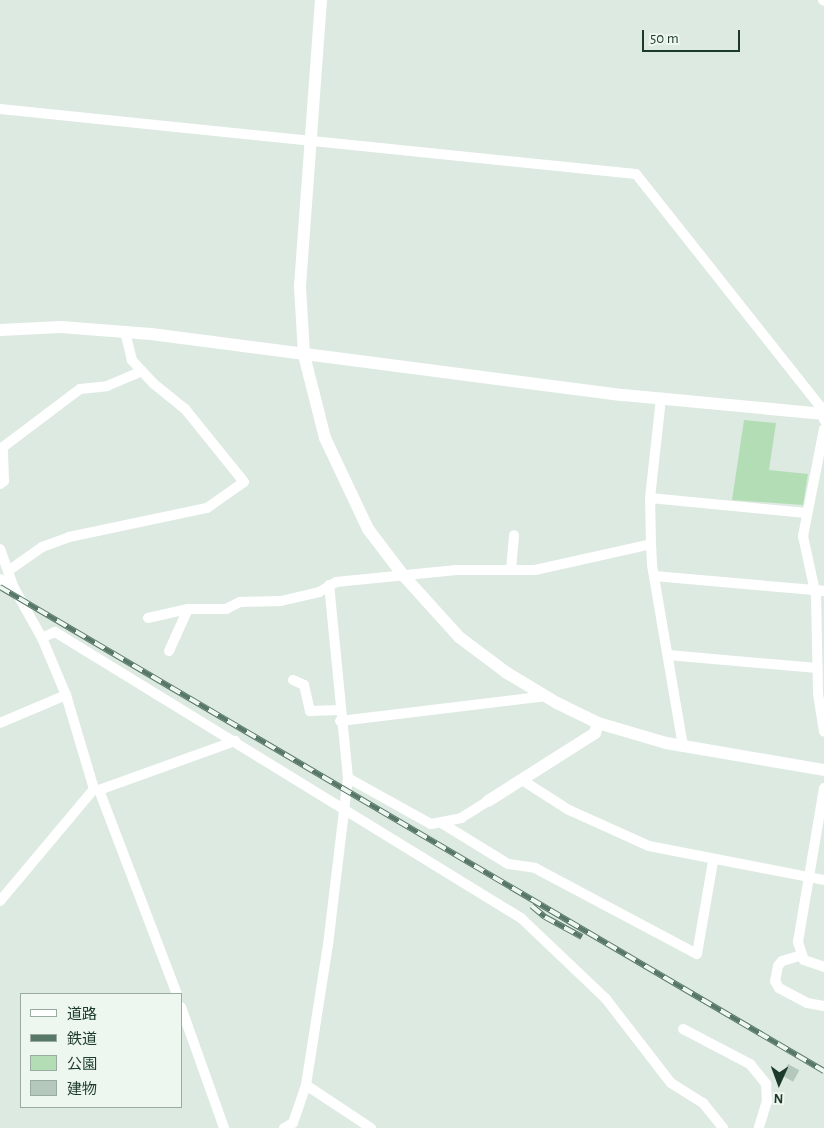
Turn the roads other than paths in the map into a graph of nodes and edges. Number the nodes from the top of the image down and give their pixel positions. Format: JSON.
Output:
{"nodes":[{"id":1,"x":321,"y":0,"type":"edge"},
{"id":2,"x":0,"y":110,"type":"edge"},
{"id":3,"x":309,"y":140,"type":"junction"},
{"id":4,"x":0,"y":330,"type":"edge"},
{"id":5,"x":125,"y":331,"type":"junction"},
{"id":6,"x":304,"y":355,"type":"junction"},
{"id":7,"x":142,"y":370,"type":"junction"},
{"id":8,"x":661,"y":398,"type":"junction"},
{"id":9,"x":824,"y":416,"type":"edge"},
{"id":10,"x":824,"y":429,"type":"edge"},
{"id":11,"x":0,"y":484,"type":"edge"},
{"id":12,"x":650,"y":498,"type":"junction"},
{"id":13,"x":806,"y":513,"type":"junction"},
{"id":14,"x":514,"y":535,"type":"dead end"},
{"id":15,"x":651,"y":544,"type":"junction"},
{"id":16,"x":0,"y":549,"type":"edge"},
{"id":17,"x":510,"y":570,"type":"junction"},
{"id":18,"x":8,"y":571,"type":"junction"},
{"id":19,"x":403,"y":575,"type":"junction"},
{"id":20,"x":654,"y":576,"type":"junction"},
{"id":21,"x":0,"y":579,"type":"edge"},
{"id":22,"x":329,"y":585,"type":"junction"},
{"id":23,"x":14,"y":588,"type":"junction"},
{"id":24,"x":820,"y":591,"type":"edge"},
{"id":25,"x":188,"y":609,"type":"junction"},
{"id":26,"x":148,"y":618,"type":"dead end"},
{"id":27,"x":42,"y":638,"type":"junction"},
{"id":28,"x":170,"y":651,"type":"dead end"},
{"id":29,"x":668,"y":655,"type":"junction"},
{"id":30,"x":817,"y":668,"type":"junction"},
{"id":31,"x":293,"y":680,"type":"dead end"},
{"id":32,"x":821,"y":695,"type":"edge"},
{"id":33,"x":66,"y":696,"type":"junction"},
{"id":34,"x":546,"y":696,"type":"junction"},
{"id":35,"x":340,"y":715,"type":"junction"},
{"id":36,"x":0,"y":723,"type":"edge"},
{"id":37,"x":598,"y":723,"type":"junction"},
{"id":38,"x":824,"y":732,"type":"edge"},
{"id":39,"x":235,"y":741,"type":"junction"},
{"id":40,"x":683,"y":746,"type":"junction"},
{"id":41,"x":824,"y":770,"type":"edge"},
{"id":42,"x":348,"y":778,"type":"junction"},
{"id":43,"x":522,"y":780,"type":"junction"},
{"id":44,"x":824,"y":788,"type":"edge"},
{"id":45,"x":96,"y":790,"type":"junction"},
{"id":46,"x":488,"y":801,"type":"joint"},
{"id":47,"x":342,"y":809,"type":"junction"},
{"id":48,"x":442,"y":824,"type":"junction"},
{"id":49,"x":713,"y":861,"type":"junction"},
{"id":50,"x":809,"y":878,"type":"junction"},
{"id":51,"x":824,"y":880,"type":"edge"},
{"id":52,"x":0,"y":901,"type":"edge"},
{"id":53,"x":802,"y":955,"type":"junction"},
{"id":54,"x":824,"y":967,"type":"edge"},
{"id":55,"x":177,"y":993,"type":"edge"},
{"id":56,"x":824,"y":1006,"type":"edge"},
{"id":57,"x":182,"y":1009,"type":"edge"},
{"id":58,"x":683,"y":1029,"type":"dead end"},
{"id":59,"x":306,"y":1085,"type":"junction"},
{"id":60,"x":291,"y":1126,"type":"edge"},
{"id":61,"x":224,"y":1128,"type":"edge"},
{"id":62,"x":371,"y":1128,"type":"edge"},
{"id":63,"x":723,"y":1128,"type":"edge"},
{"id":64,"x":759,"y":1128,"type":"edge"}],
"edges":[{"from":1,"to":3,"type":"street"},
{"from":2,"to":3,"type":"street"},
{"from":3,"to":6,"type":"street"},
{"from":3,"to":9,"type":"street"},
{"from":4,"to":5,"type":"street"},
{"from":5,"to":6,"type":"street"},
{"from":5,"to":7,"type":"street"},
{"from":6,"to":8,"type":"street"},
{"from":6,"to":19,"type":"street"},
{"from":7,"to":11,"type":"street"},
{"from":7,"to":18,"type":"street"},
{"from":8,"to":9,"type":"street"},
{"from":8,"to":12,"type":"street"},
{"from":10,"to":13,"type":"street"},
{"from":12,"to":13,"type":"street"},
{"from":12,"to":15,"type":"street"},
{"from":13,"to":24,"type":"street"},
{"from":14,"to":17,"type":"street"},
{"from":15,"to":17,"type":"street"},
{"from":15,"to":20,"type":"street"},
{"from":16,"to":18,"type":"street"},
{"from":17,"to":19,"type":"street"},
{"from":18,"to":23,"type":"street"},
{"from":19,"to":22,"type":"street"},
{"from":19,"to":34,"type":"street"},
{"from":20,"to":24,"type":"street"},
{"from":20,"to":29,"type":"street"},
{"from":21,"to":23,"type":"street"},
{"from":22,"to":25,"type":"street"},
{"from":22,"to":35,"type":"street"},
{"from":23,"to":27,"type":"street"},
{"from":24,"to":30,"type":"street"},
{"from":25,"to":26,"type":"street"},
{"from":25,"to":28,"type":"street"},
{"from":27,"to":33,"type":"street"},
{"from":27,"to":39,"type":"street"},
{"from":29,"to":30,"type":"street"},
{"from":29,"to":40,"type":"street"},
{"from":30,"to":32,"type":"street"},
{"from":31,"to":35,"type":"street"},
{"from":32,"to":38,"type":"street"},
{"from":33,"to":36,"type":"street"},
{"from":33,"to":45,"type":"street"},
{"from":34,"to":35,"type":"street"},
{"from":34,"to":37,"type":"street"},
{"from":35,"to":42,"type":"street"},
{"from":37,"to":40,"type":"street"},
{"from":37,"to":43,"type":"street"},
{"from":39,"to":45,"type":"street"},
{"from":39,"to":47,"type":"street"},
{"from":40,"to":41,"type":"street"},
{"from":42,"to":47,"type":"street"},
{"from":42,"to":48,"type":"street"},
{"from":43,"to":46,"type":"street"},
{"from":43,"to":49,"type":"street"},
{"from":44,"to":50,"type":"street"},
{"from":45,"to":52,"type":"street"},
{"from":45,"to":55,"type":"street"},
{"from":46,"to":48,"type":"street"},
{"from":47,"to":59,"type":"street"},
{"from":47,"to":63,"type":"street"},
{"from":48,"to":49,"type":"street"},
{"from":49,"to":50,"type":"street"},
{"from":50,"to":51,"type":"street"},
{"from":50,"to":53,"type":"street"},
{"from":53,"to":54,"type":"street"},
{"from":53,"to":56,"type":"street"},
{"from":57,"to":61,"type":"street"},
{"from":58,"to":64,"type":"street"},
{"from":59,"to":60,"type":"street"},
{"from":59,"to":62,"type":"street"}]}
